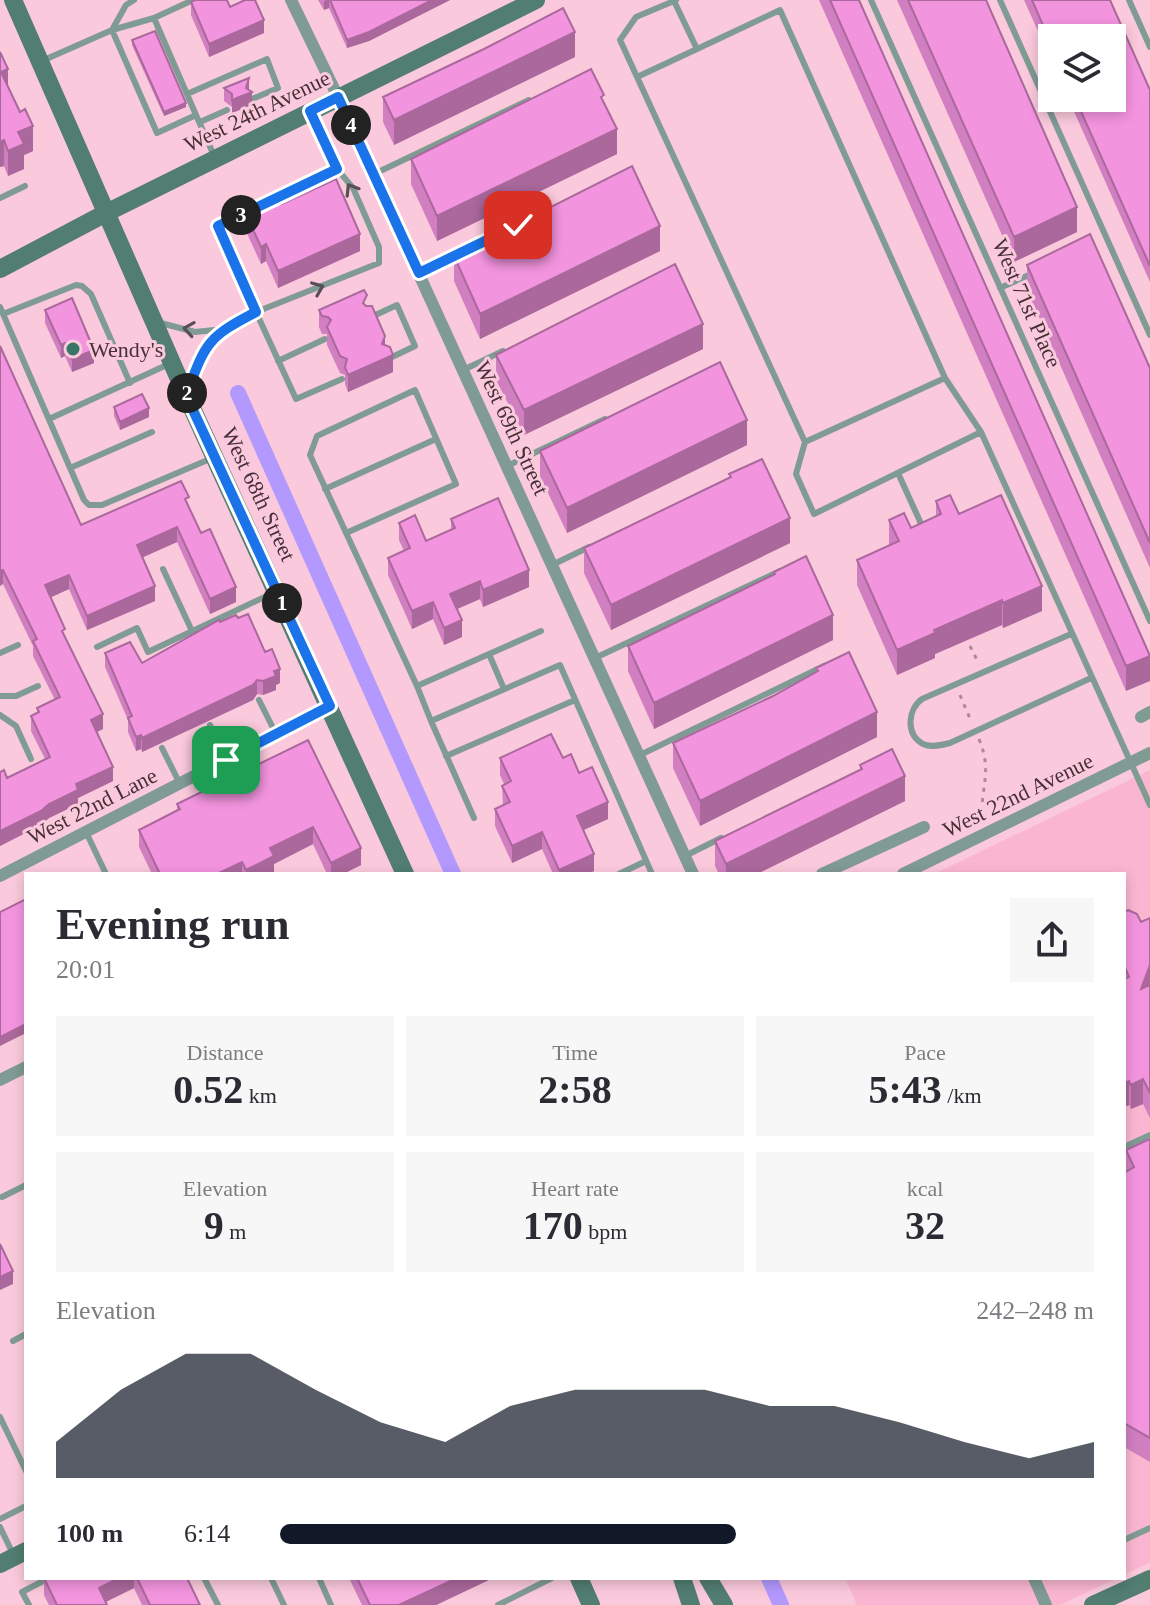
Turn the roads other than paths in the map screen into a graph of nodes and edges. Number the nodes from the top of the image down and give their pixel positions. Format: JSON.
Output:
{"nodes":[{"id":1,"x":13,"y":0,"type":"edge"},
{"id":2,"x":134,"y":0,"type":"edge"},
{"id":3,"x":193,"y":0,"type":"edge"},
{"id":4,"x":291,"y":0,"type":"edge"},
{"id":5,"x":536,"y":0,"type":"edge"},
{"id":6,"x":674,"y":0,"type":"edge"},
{"id":7,"x":775,"y":0,"type":"edge"},
{"id":8,"x":871,"y":0,"type":"edge"},
{"id":9,"x":1000,"y":0,"type":"edge"},
{"id":10,"x":1129,"y":0,"type":"edge"},
{"id":11,"x":780,"y":10,"type":"junction"},
{"id":12,"x":154,"y":18,"type":"junction"},
{"id":13,"x":112,"y":30,"type":"junction"},
{"id":14,"x":1150,"y":47,"type":"edge"},
{"id":15,"x":697,"y":49,"type":"junction"},
{"id":16,"x":40,"y":61,"type":"junction"},
{"id":17,"x":637,"y":77,"type":"junction"},
{"id":18,"x":187,"y":94,"type":"junction"},
{"id":19,"x":338,"y":97,"type":"junction"},
{"id":20,"x":536,"y":97,"type":"edge"},
{"id":21,"x":252,"y":99,"type":"edge"},
{"id":22,"x":227,"y":110,"type":"dead end"},
{"id":23,"x":310,"y":111,"type":"junction"},
{"id":24,"x":198,"y":119,"type":"junction"},
{"id":25,"x":215,"y":159,"type":"junction"},
{"id":26,"x":337,"y":169,"type":"junction"},
{"id":27,"x":374,"y":174,"type":"junction"},
{"id":28,"x":25,"y":186,"type":"dead end"},
{"id":29,"x":0,"y":198,"type":"edge"},
{"id":30,"x":106,"y":213,"type":"junction"},
{"id":31,"x":1107,"y":239,"type":"junction"},
{"id":32,"x":1094,"y":245,"type":"edge"},
{"id":33,"x":461,"y":253,"type":"edge"},
{"id":34,"x":0,"y":269,"type":"edge"},
{"id":35,"x":1040,"y":269,"type":"edge"},
{"id":36,"x":419,"y":273,"type":"junction"},
{"id":37,"x":1000,"y":288,"type":"junction"},
{"id":38,"x":2,"y":311,"type":"edge"},
{"id":39,"x":256,"y":312,"type":"junction"},
{"id":40,"x":369,"y":318,"type":"edge"},
{"id":41,"x":155,"y":321,"type":"junction"},
{"id":42,"x":224,"y":329,"type":"junction"},
{"id":43,"x":1150,"y":335,"type":"edge"},
{"id":44,"x":325,"y":339,"type":"edge"},
{"id":45,"x":507,"y":350,"type":"edge"},
{"id":46,"x":388,"y":359,"type":"edge"},
{"id":47,"x":278,"y":361,"type":"junction"},
{"id":48,"x":172,"y":363,"type":"junction"},
{"id":49,"x":463,"y":370,"type":"junction"},
{"id":50,"x":945,"y":378,"type":"junction"},
{"id":51,"x":342,"y":379,"type":"edge"},
{"id":52,"x":130,"y":383,"type":"junction"},
{"id":53,"x":186,"y":395,"type":"junction"},
{"id":54,"x":607,"y":418,"type":"edge"},
{"id":55,"x":49,"y":419,"type":"junction"},
{"id":56,"x":152,"y":432,"type":"dead end"},
{"id":57,"x":981,"y":432,"type":"junction"},
{"id":58,"x":436,"y":439,"type":"junction"},
{"id":59,"x":805,"y":442,"type":"junction"},
{"id":60,"x":216,"y":456,"type":"junction"},
{"id":61,"x":507,"y":466,"type":"junction"},
{"id":62,"x":70,"y":468,"type":"junction"},
{"id":63,"x":898,"y":473,"type":"junction"},
{"id":64,"x":325,"y":489,"type":"junction"},
{"id":65,"x":346,"y":533,"type":"junction"},
{"id":66,"x":926,"y":534,"type":"edge"},
{"id":67,"x":595,"y":544,"type":"edge"},
{"id":68,"x":552,"y":565,"type":"junction"},
{"id":69,"x":163,"y":569,"type":"dead end"},
{"id":70,"x":781,"y":570,"type":"edge"},
{"id":71,"x":277,"y":591,"type":"junction"},
{"id":72,"x":1150,"y":621,"type":"edge"},
{"id":73,"x":192,"y":631,"type":"junction"},
{"id":74,"x":541,"y":631,"type":"dead end"},
{"id":75,"x":1071,"y":634,"type":"junction"},
{"id":76,"x":18,"y":645,"type":"dead end"},
{"id":77,"x":97,"y":647,"type":"dead end"},
{"id":78,"x":0,"y":653,"type":"edge"},
{"id":79,"x":489,"y":654,"type":"junction"},
{"id":80,"x":595,"y":658,"type":"junction"},
{"id":81,"x":831,"y":662,"type":"edge"},
{"id":82,"x":1091,"y":678,"type":"junction"},
{"id":83,"x":38,"y":686,"type":"dead end"},
{"id":84,"x":417,"y":686,"type":"junction"},
{"id":85,"x":504,"y":689,"type":"junction"},
{"id":86,"x":0,"y":696,"type":"edge"},
{"id":87,"x":259,"y":700,"type":"dead end"},
{"id":88,"x":575,"y":700,"type":"junction"},
{"id":89,"x":330,"y":706,"type":"junction"},
{"id":90,"x":0,"y":715,"type":"edge"},
{"id":91,"x":431,"y":721,"type":"junction"},
{"id":92,"x":210,"y":725,"type":"dead end"},
{"id":93,"x":276,"y":734,"type":"junction"},
{"id":94,"x":162,"y":748,"type":"dead end"},
{"id":95,"x":1150,"y":753,"type":"edge"},
{"id":96,"x":640,"y":755,"type":"junction"},
{"id":97,"x":446,"y":756,"type":"junction"},
{"id":98,"x":31,"y":759,"type":"dead end"},
{"id":99,"x":226,"y":760,"type":"junction"},
{"id":100,"x":1131,"y":762,"type":"junction"},
{"id":101,"x":180,"y":784,"type":"junction"},
{"id":102,"x":1150,"y":805,"type":"edge"},
{"id":103,"x":474,"y":818,"type":"dead end"},
{"id":104,"x":924,"y":827,"type":"dead end"},
{"id":105,"x":86,"y":832,"type":"junction"},
{"id":106,"x":725,"y":836,"type":"edge"},
{"id":107,"x":685,"y":856,"type":"junction"},
{"id":108,"x":646,"y":861,"type":"junction"},
{"id":109,"x":929,"y":868,"type":"edge"},
{"id":110,"x":105,"y":872,"type":"edge"},
{"id":111,"x":404,"y":872,"type":"edge"},
{"id":112,"x":623,"y":872,"type":"edge"},
{"id":113,"x":651,"y":872,"type":"edge"},
{"id":114,"x":692,"y":872,"type":"edge"},
{"id":115,"x":826,"y":872,"type":"edge"},
{"id":116,"x":0,"y":876,"type":"edge"},
{"id":117,"x":24,"y":1068,"type":"edge"},
{"id":118,"x":0,"y":1080,"type":"edge"},
{"id":119,"x":1150,"y":1135,"type":"edge"},
{"id":120,"x":1126,"y":1146,"type":"edge"},
{"id":121,"x":24,"y":1186,"type":"edge"},
{"id":122,"x":2,"y":1197,"type":"edge"},
{"id":123,"x":24,"y":1335,"type":"edge"},
{"id":124,"x":13,"y":1341,"type":"dead end"},
{"id":125,"x":0,"y":1417,"type":"edge"},
{"id":126,"x":24,"y":1467,"type":"edge"},
{"id":127,"x":24,"y":1507,"type":"edge"},
{"id":128,"x":0,"y":1519,"type":"edge"},
{"id":129,"x":0,"y":1527,"type":"edge"},
{"id":130,"x":1150,"y":1528,"type":"edge"},
{"id":131,"x":1126,"y":1539,"type":"edge"},
{"id":132,"x":13,"y":1557,"type":"edge"},
{"id":133,"x":1150,"y":1579,"type":"edge"},
{"id":134,"x":45,"y":1580,"type":"edge"},
{"id":135,"x":205,"y":1580,"type":"edge"},
{"id":136,"x":272,"y":1580,"type":"edge"},
{"id":137,"x":320,"y":1580,"type":"edge"},
{"id":138,"x":548,"y":1580,"type":"edge"},
{"id":139,"x":580,"y":1580,"type":"edge"},
{"id":140,"x":683,"y":1580,"type":"edge"},
{"id":141,"x":709,"y":1580,"type":"edge"},
{"id":142,"x":1035,"y":1580,"type":"edge"},
{"id":143,"x":29,"y":1605,"type":"edge"},
{"id":144,"x":218,"y":1605,"type":"edge"},
{"id":145,"x":284,"y":1605,"type":"edge"},
{"id":146,"x":331,"y":1605,"type":"edge"},
{"id":147,"x":498,"y":1605,"type":"edge"},
{"id":148,"x":591,"y":1605,"type":"edge"},
{"id":149,"x":691,"y":1605,"type":"edge"},
{"id":150,"x":724,"y":1605,"type":"edge"},
{"id":151,"x":1046,"y":1605,"type":"edge"},
{"id":152,"x":1093,"y":1605,"type":"edge"}],
"edges":[{"from":1,"to":16,"type":"main road","name":"West 68th Street"},
{"from":2,"to":13,"type":"lane"},
{"from":3,"to":12,"type":"lane"},
{"from":4,"to":19,"type":"street","name":"West 69th Street"},
{"from":5,"to":19,"type":"main road","name":"West 24th Avenue"},
{"from":6,"to":15,"type":"lane"},
{"from":6,"to":17,"type":"lane"},
{"from":7,"to":11,"type":"lane"},
{"from":8,"to":37,"type":"lane","name":"West 71st Place"},
{"from":9,"to":31,"type":"lane"},
{"from":10,"to":14,"type":"lane"},
{"from":11,"to":15,"type":"lane"},
{"from":11,"to":50,"type":"lane"},
{"from":12,"to":13,"type":"lane"},
{"from":12,"to":18,"type":"lane"},
{"from":13,"to":16,"type":"lane"},
{"from":13,"to":24,"type":"lane"},
{"from":15,"to":17,"type":"lane"},
{"from":16,"to":30,"type":"main road","name":"West 68th Street"},
{"from":17,"to":59,"type":"lane"},
{"from":18,"to":21,"type":"lane"},
{"from":18,"to":24,"type":"lane"},
{"from":19,"to":23,"type":"main road","name":"West 24th Avenue"},
{"from":19,"to":27,"type":"street","name":"West 69th Street"},
{"from":20,"to":27,"type":"lane"},
{"from":22,"to":24,"type":"lane"},
{"from":23,"to":25,"type":"main road","name":"West 24th Avenue"},
{"from":23,"to":26,"type":"lane"},
{"from":24,"to":25,"type":"lane"},
{"from":25,"to":30,"type":"main road","name":"West 24th Avenue"},
{"from":26,"to":39,"type":"lane"},
{"from":39,"to":26,"type":"lane","one_way":true},
{"from":27,"to":36,"type":"street","name":"West 69th Street"},
{"from":28,"to":29,"type":"lane"},
{"from":30,"to":34,"type":"main road","name":"West 24th Avenue"},
{"from":30,"to":41,"type":"main road","name":"West 68th Street"},
{"from":31,"to":32,"type":"lane"},
{"from":31,"to":43,"type":"lane"},
{"from":33,"to":36,"type":"lane"},
{"from":35,"to":37,"type":"lane"},
{"from":36,"to":49,"type":"street","name":"West 69th Street"},
{"from":37,"to":72,"type":"lane","name":"West 71st Place"},
{"from":38,"to":52,"type":"lane"},
{"from":38,"to":55,"type":"lane"},
{"from":39,"to":42,"type":"lane"},
{"from":39,"to":47,"type":"lane"},
{"from":40,"to":46,"type":"lane"},
{"from":42,"to":41,"type":"lane","one_way":true},
{"from":41,"to":48,"type":"main road","name":"West 68th Street"},
{"from":42,"to":53,"type":"lane"},
{"from":44,"to":47,"type":"lane"},
{"from":45,"to":49,"type":"lane"},
{"from":47,"to":51,"type":"lane"},
{"from":48,"to":52,"type":"lane"},
{"from":48,"to":53,"type":"main road","name":"West 68th Street"},
{"from":49,"to":61,"type":"street","name":"West 69th Street"},
{"from":50,"to":57,"type":"lane"},
{"from":50,"to":59,"type":"lane"},
{"from":52,"to":55,"type":"lane"},
{"from":53,"to":60,"type":"main road","name":"West 68th Street"},
{"from":54,"to":61,"type":"lane"},
{"from":55,"to":62,"type":"lane"},
{"from":56,"to":62,"type":"lane"},
{"from":57,"to":63,"type":"lane"},
{"from":57,"to":75,"type":"lane"},
{"from":58,"to":64,"type":"lane"},
{"from":58,"to":64,"type":"lane"},
{"from":58,"to":65,"type":"lane"},
{"from":59,"to":63,"type":"lane"},
{"from":60,"to":62,"type":"lane"},
{"from":60,"to":71,"type":"main road","name":"West 68th Street"},
{"from":61,"to":68,"type":"street","name":"West 69th Street"},
{"from":63,"to":66,"type":"lane"},
{"from":64,"to":65,"type":"lane"},
{"from":65,"to":84,"type":"lane"},
{"from":67,"to":68,"type":"lane"},
{"from":68,"to":80,"type":"street","name":"West 69th Street"},
{"from":69,"to":73,"type":"lane"},
{"from":70,"to":80,"type":"lane"},
{"from":71,"to":73,"type":"lane"},
{"from":71,"to":89,"type":"main road","name":"West 68th Street"},
{"from":73,"to":77,"type":"lane"},
{"from":74,"to":79,"type":"lane"},
{"from":75,"to":82,"type":"lane"},
{"from":75,"to":82,"type":"lane"},
{"from":76,"to":78,"type":"lane"},
{"from":79,"to":84,"type":"lane"},
{"from":79,"to":85,"type":"lane"},
{"from":80,"to":96,"type":"street","name":"West 69th Street"},
{"from":81,"to":96,"type":"lane"},
{"from":82,"to":100,"type":"lane"},
{"from":83,"to":86,"type":"lane"},
{"from":84,"to":91,"type":"lane"},
{"from":85,"to":88,"type":"lane"},
{"from":85,"to":91,"type":"lane"},
{"from":87,"to":93,"type":"lane"},
{"from":88,"to":97,"type":"lane"},
{"from":88,"to":108,"type":"lane"},
{"from":89,"to":93,"type":"street","name":"West 22nd Lane"},
{"from":89,"to":111,"type":"main road","name":"West 68th Street"},
{"from":90,"to":98,"type":"lane"},
{"from":91,"to":97,"type":"lane"},
{"from":92,"to":99,"type":"lane"},
{"from":93,"to":99,"type":"street","name":"West 22nd Lane"},
{"from":94,"to":101,"type":"lane"},
{"from":95,"to":100,"type":"street","name":"West 22nd Avenue"},
{"from":96,"to":107,"type":"street","name":"West 69th Street"},
{"from":97,"to":103,"type":"lane"},
{"from":99,"to":101,"type":"street","name":"West 22nd Lane"},
{"from":100,"to":102,"type":"lane"},
{"from":100,"to":109,"type":"street","name":"West 22nd Avenue"},
{"from":101,"to":105,"type":"street","name":"West 22nd Lane"},
{"from":104,"to":115,"type":"street"},
{"from":105,"to":110,"type":"lane"},
{"from":105,"to":116,"type":"street","name":"West 22nd Lane"},
{"from":106,"to":107,"type":"lane"},
{"from":107,"to":114,"type":"street","name":"West 69th Street"},
{"from":108,"to":112,"type":"lane"},
{"from":108,"to":113,"type":"lane"},
{"from":117,"to":118,"type":"street"},
{"from":119,"to":120,"type":"lane"},
{"from":121,"to":122,"type":"lane"},
{"from":123,"to":124,"type":"lane"},
{"from":125,"to":126,"type":"lane"},
{"from":127,"to":128,"type":"lane"},
{"from":129,"to":132,"type":"lane"},
{"from":130,"to":131,"type":"lane"},
{"from":133,"to":152,"type":"main road"},
{"from":134,"to":143,"type":"lane"},
{"from":135,"to":144,"type":"lane"},
{"from":136,"to":145,"type":"lane"},
{"from":137,"to":146,"type":"lane"},
{"from":138,"to":147,"type":"lane"},
{"from":139,"to":148,"type":"main road"},
{"from":140,"to":149,"type":"main road"},
{"from":141,"to":150,"type":"main road"},
{"from":142,"to":151,"type":"street"}]}
